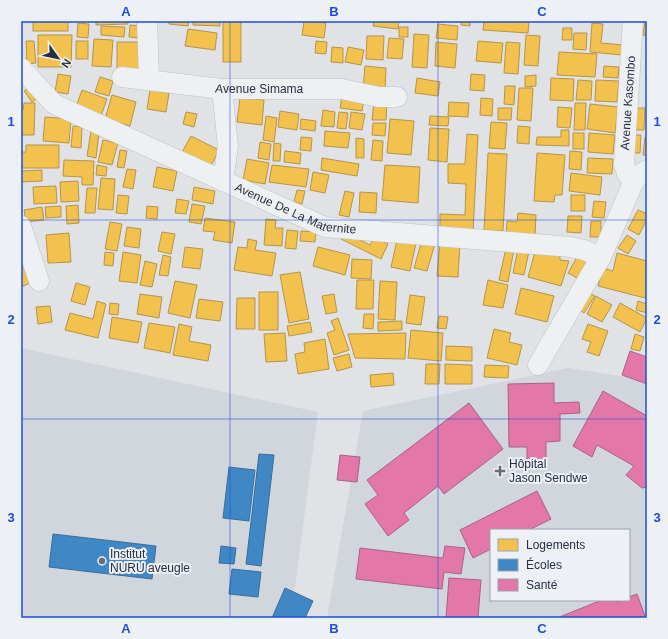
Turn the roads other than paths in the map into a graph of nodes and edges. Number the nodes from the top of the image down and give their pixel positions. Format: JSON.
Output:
{"nodes":[{"id":1,"x":146,"y":21,"type":"edge"},
{"id":2,"x":633,"y":21,"type":"edge"},
{"id":3,"x":21,"y":68,"type":"edge"},
{"id":4,"x":122,"y":77,"type":"dead end"},
{"id":5,"x":149,"y":80,"type":"junction"},
{"id":6,"x":222,"y":89,"type":"junction"},
{"id":7,"x":397,"y":97,"type":"dead end"},
{"id":8,"x":640,"y":176,"type":"edge"},
{"id":9,"x":224,"y":181,"type":"junction"},
{"id":10,"x":21,"y":226,"type":"edge"},
{"id":11,"x":601,"y":256,"type":"junction"},
{"id":12,"x":39,"y":281,"type":"dead end"},
{"id":13,"x":538,"y":365,"type":"dead end"}],
"edges":[{"from":1,"to":5,"type":"street"},
{"from":2,"to":8,"type":"street","name":"Avenue Kasombo"},
{"from":3,"to":9,"type":"street","name":"Avenue De La Maternite"},
{"from":4,"to":5,"type":"street","name":"Avenue Simama"},
{"from":5,"to":6,"type":"street","name":"Avenue Simama"},
{"from":6,"to":7,"type":"street","name":"Avenue Simama"},
{"from":6,"to":9,"type":"street"},
{"from":8,"to":11,"type":"street"},
{"from":9,"to":11,"type":"street","name":"Avenue De La Maternite"},
{"from":10,"to":12,"type":"street"},
{"from":11,"to":13,"type":"street"}]}
